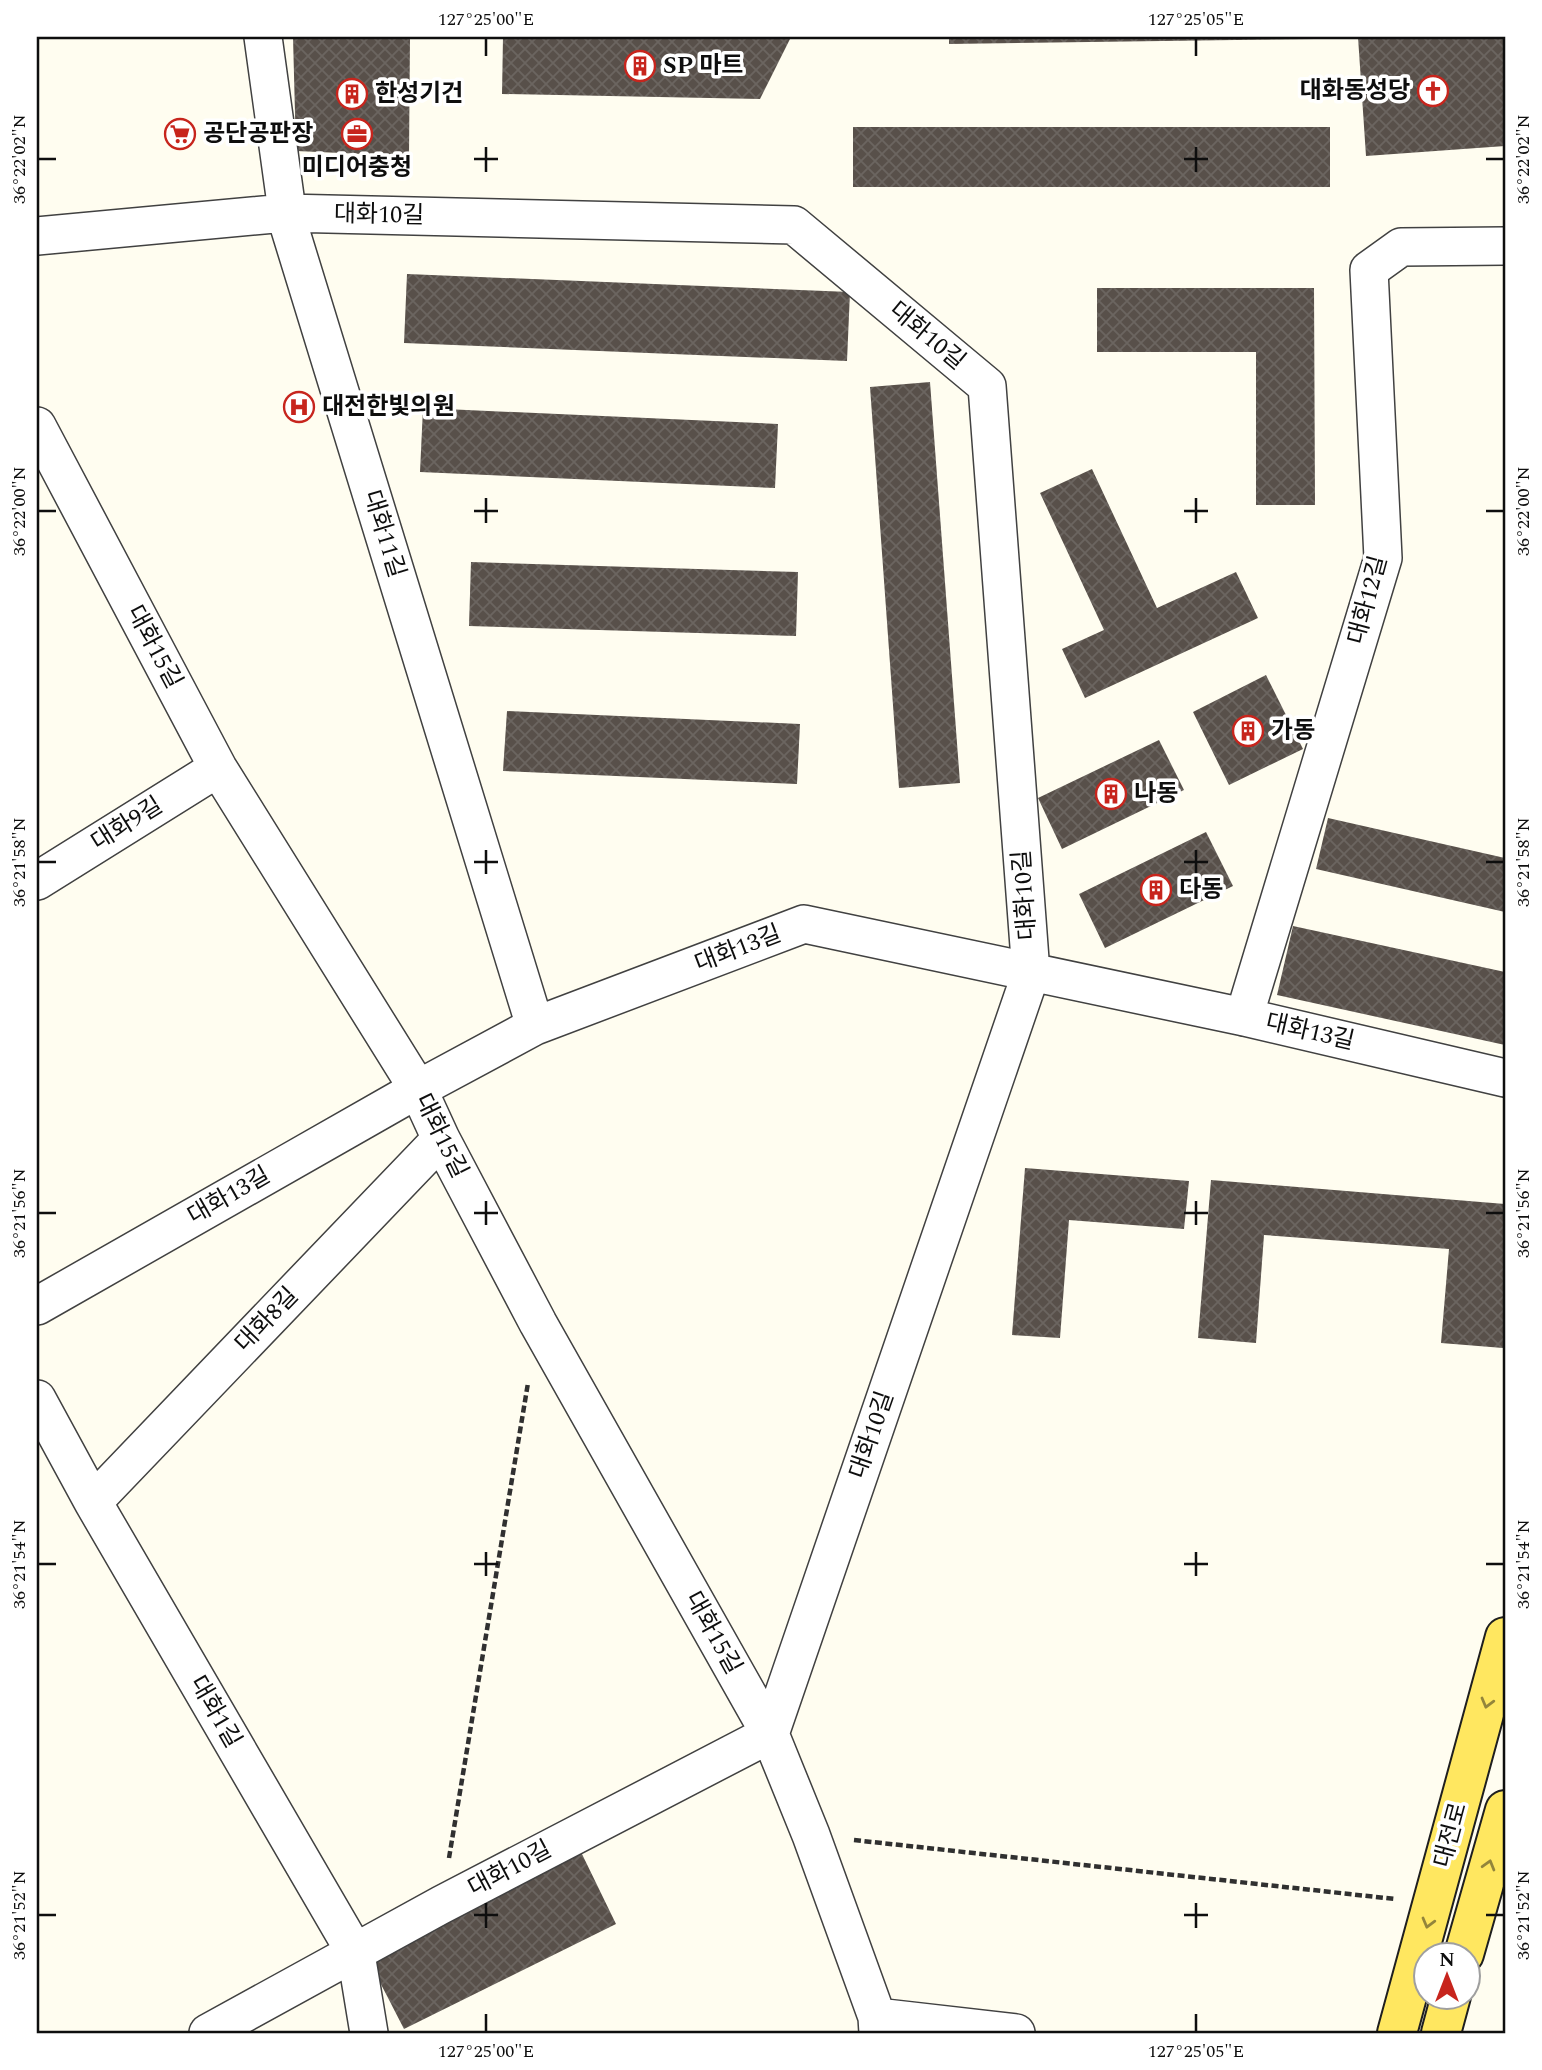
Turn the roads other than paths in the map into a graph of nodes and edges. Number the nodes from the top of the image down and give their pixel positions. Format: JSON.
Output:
{"nodes":[{"id":1,"x":263,"y":37,"type":"edge"},
{"id":2,"x":285,"y":213,"type":"junction"},
{"id":3,"x":37,"y":236,"type":"edge"},
{"id":4,"x":1505,"y":246,"type":"edge"},
{"id":5,"x":37,"y":426,"type":"edge"},
{"id":6,"x":218,"y":768,"type":"junction"},
{"id":7,"x":37,"y":881,"type":"edge"},
{"id":8,"x":1031,"y":973,"type":"junction"},
{"id":9,"x":1244,"y":1017,"type":"junction"},
{"id":10,"x":535,"y":1026,"type":"junction"},
{"id":11,"x":1505,"y":1078,"type":"edge"},
{"id":12,"x":418,"y":1089,"type":"junction"},
{"id":13,"x":441,"y":1139,"type":"junction"},
{"id":14,"x":37,"y":1306,"type":"edge"},
{"id":15,"x":37,"y":1399,"type":"edge"},
{"id":16,"x":93,"y":1502,"type":"junction"},
{"id":17,"x":1505,"y":1637,"type":"edge"},
{"id":18,"x":770,"y":1734,"type":"junction"},
{"id":19,"x":1505,"y":1810,"type":"edge"},
{"id":20,"x":1468,"y":1940,"type":"edge"},
{"id":21,"x":356,"y":1954,"type":"junction"},
{"id":22,"x":1447,"y":2010,"type":"edge"},
{"id":23,"x":878,"y":2025,"type":"edge"},
{"id":24,"x":208,"y":2033,"type":"edge"},
{"id":25,"x":369,"y":2033,"type":"edge"},
{"id":26,"x":1016,"y":2033,"type":"edge"},
{"id":27,"x":1397,"y":2033,"type":"edge"},
{"id":28,"x":1441,"y":2033,"type":"edge"}],
"edges":[{"from":1,"to":2,"type":"street","name":"대화11길"},
{"from":2,"to":3,"type":"street","name":"대화10길"},
{"from":2,"to":8,"type":"street","name":"대화10길"},
{"from":2,"to":10,"type":"street","name":"대화11길"},
{"from":4,"to":9,"type":"street","name":"대화12길"},
{"from":5,"to":6,"type":"street","name":"대화15길"},
{"from":6,"to":7,"type":"street","name":"대화9길"},
{"from":6,"to":12,"type":"street","name":"대화15길"},
{"from":8,"to":9,"type":"street","name":"대화13길"},
{"from":8,"to":10,"type":"street","name":"대화13길"},
{"from":8,"to":18,"type":"street","name":"대화10길"},
{"from":9,"to":11,"type":"street","name":"대화13길"},
{"from":10,"to":12,"type":"street","name":"대화13길"},
{"from":12,"to":13,"type":"street","name":"대화15길"},
{"from":12,"to":14,"type":"street","name":"대화13길"},
{"from":13,"to":16,"type":"street","name":"대화8길"},
{"from":13,"to":18,"type":"street","name":"대화15길"},
{"from":15,"to":16,"type":"street","name":"대화1길"},
{"from":16,"to":21,"type":"street","name":"대화1길"},
{"from":17,"to":27,"type":"main road","name":"대전로","one_way":true},
{"from":18,"to":21,"type":"street","name":"대화10길"},
{"from":18,"to":23,"type":"street","name":"대화15길"},
{"from":20,"to":19,"type":"main road","name":"대전로","one_way":true},
{"from":21,"to":24,"type":"street","name":"대화10길"},
{"from":21,"to":25,"type":"street","name":"대화1길"},
{"from":22,"to":28,"type":"main road"},
{"from":23,"to":26,"type":"street","name":"대화15길"}]}
